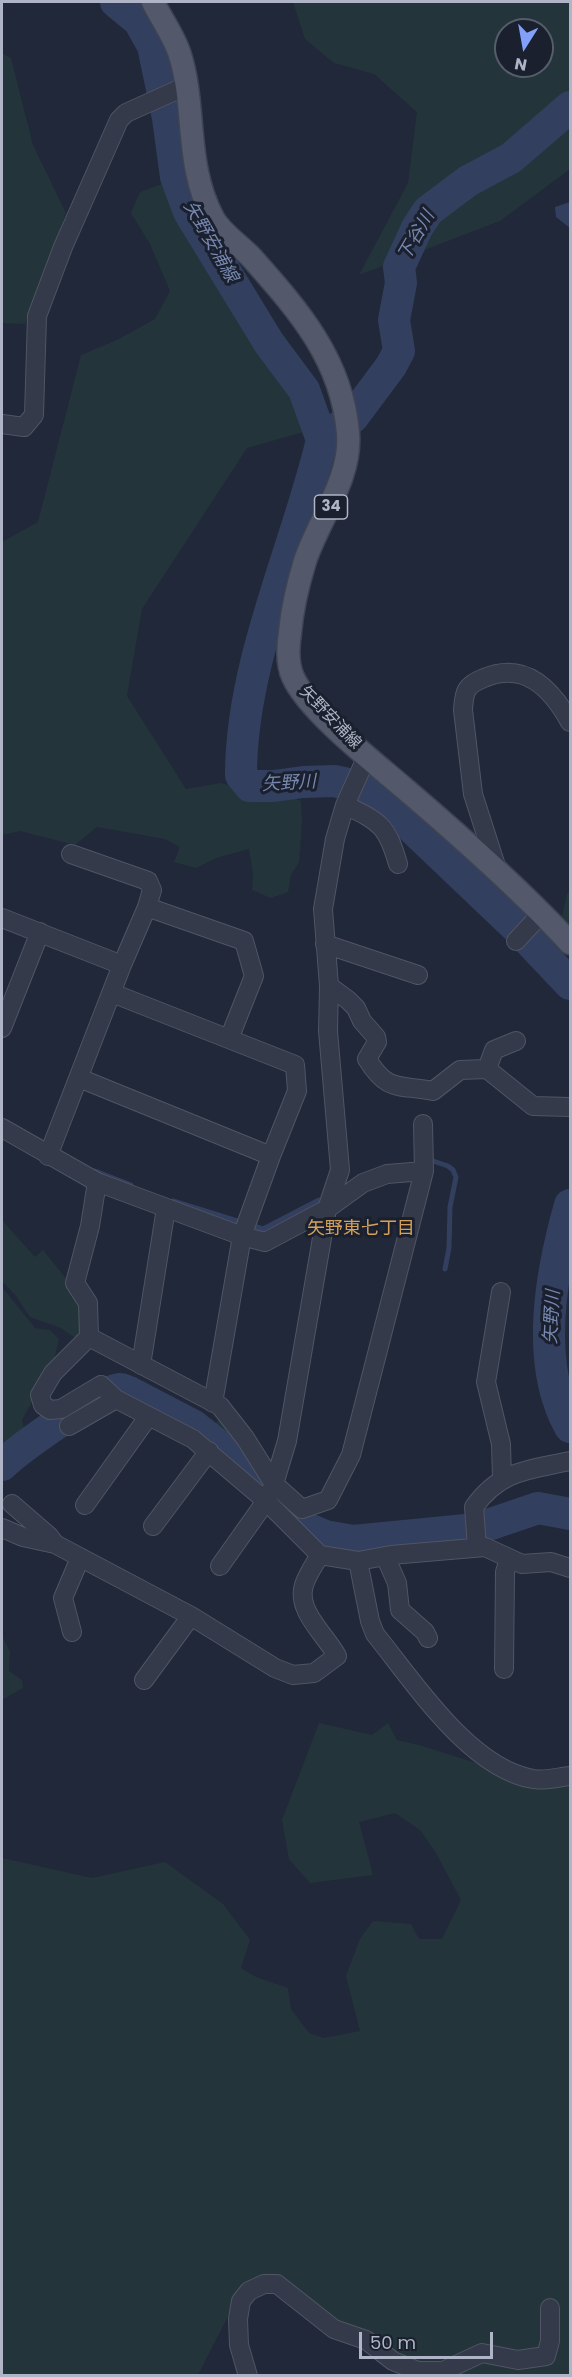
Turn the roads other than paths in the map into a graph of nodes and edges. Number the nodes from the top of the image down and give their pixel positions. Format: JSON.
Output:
{"nodes":[{"id":1,"x":153,"y":2,"type":"edge"},
{"id":2,"x":186,"y":86,"type":"junction"},
{"id":3,"x":2,"y":424,"type":"edge"},
{"id":4,"x":570,"y":722,"type":"edge"},
{"id":5,"x":367,"y":756,"type":"junction"},
{"id":6,"x":345,"y":805,"type":"junction"},
{"id":7,"x":71,"y":854,"type":"dead end"},
{"id":8,"x":398,"y":864,"type":"dead end"},
{"id":9,"x":498,"y":873,"type":"junction"},
{"id":10,"x":147,"y":907,"type":"junction"},
{"id":11,"x":541,"y":914,"type":"junction"},
{"id":12,"x":2,"y":918,"type":"edge"},
{"id":13,"x":40,"y":932,"type":"junction"},
{"id":14,"x":516,"y":941,"type":"dead end"},
{"id":15,"x":570,"y":943,"type":"edge"},
{"id":16,"x":325,"y":944,"type":"junction"},
{"id":17,"x":122,"y":965,"type":"junction"},
{"id":18,"x":418,"y":975,"type":"dead end"},
{"id":19,"x":328,"y":987,"type":"junction"},
{"id":20,"x":112,"y":993,"type":"junction"},
{"id":21,"x":2,"y":1028,"type":"edge"},
{"id":22,"x":229,"y":1039,"type":"junction"},
{"id":23,"x":516,"y":1041,"type":"dead end"},
{"id":24,"x":487,"y":1069,"type":"junction"},
{"id":25,"x":79,"y":1078,"type":"junction"},
{"id":26,"x":570,"y":1107,"type":"edge"},
{"id":27,"x":423,"y":1124,"type":"dead end"},
{"id":28,"x":2,"y":1128,"type":"edge"},
{"id":29,"x":48,"y":1156,"type":"junction"},
{"id":30,"x":271,"y":1156,"type":"junction"},
{"id":31,"x":424,"y":1163,"type":"junction"},
{"id":32,"x":97,"y":1182,"type":"junction"},
{"id":33,"x":166,"y":1208,"type":"junction"},
{"id":34,"x":327,"y":1209,"type":"junction"},
{"id":35,"x":242,"y":1236,"type":"junction"},
{"id":36,"x":501,"y":1292,"type":"dead end"},
{"id":37,"x":89,"y":1337,"type":"junction"},
{"id":38,"x":141,"y":1365,"type":"junction"},
{"id":39,"x":112,"y":1394,"type":"junction"},
{"id":40,"x":213,"y":1402,"type":"junction"},
{"id":41,"x":148,"y":1417,"type":"junction"},
{"id":42,"x":69,"y":1426,"type":"dead end"},
{"id":43,"x":209,"y":1451,"type":"junction"},
{"id":44,"x":570,"y":1461,"type":"edge"},
{"id":45,"x":502,"y":1479,"type":"junction"},
{"id":46,"x":274,"y":1484,"type":"junction"},
{"id":47,"x":266,"y":1501,"type":"junction"},
{"id":48,"x":12,"y":1504,"type":"dead end"},
{"id":49,"x":85,"y":1505,"type":"dead end"},
{"id":50,"x":153,"y":1526,"type":"dead end"},
{"id":51,"x":2,"y":1528,"type":"edge"},
{"id":52,"x":55,"y":1544,"type":"junction"},
{"id":53,"x":477,"y":1547,"type":"junction"},
{"id":54,"x":320,"y":1555,"type":"junction"},
{"id":55,"x":385,"y":1556,"type":"junction"},
{"id":56,"x":80,"y":1558,"type":"junction"},
{"id":57,"x":509,"y":1558,"type":"junction"},
{"id":58,"x":358,"y":1562,"type":"junction"},
{"id":59,"x":220,"y":1566,"type":"dead end"},
{"id":60,"x":570,"y":1568,"type":"edge"},
{"id":61,"x":191,"y":1616,"type":"junction"},
{"id":62,"x":72,"y":1632,"type":"dead end"},
{"id":63,"x":428,"y":1638,"type":"dead end"},
{"id":64,"x":504,"y":1669,"type":"dead end"},
{"id":65,"x":144,"y":1680,"type":"dead end"},
{"id":66,"x":570,"y":1776,"type":"edge"},
{"id":67,"x":550,"y":2308,"type":"dead end"},
{"id":68,"x":248,"y":2376,"type":"edge"}],
"edges":[{"from":1,"to":2,"type":"main road","name":"矢野安浦線","number":"34"},
{"from":2,"to":3,"type":"street"},
{"from":2,"to":5,"type":"main road","name":"矢野安浦線","number":"34"},
{"from":4,"to":9,"type":"street"},
{"from":5,"to":6,"type":"street"},
{"from":5,"to":9,"type":"main road","name":"矢野安浦線","number":"34"},
{"from":6,"to":8,"type":"street"},
{"from":6,"to":16,"type":"street"},
{"from":7,"to":10,"type":"street"},
{"from":9,"to":11,"type":"main road","name":"矢野安浦線","number":"34"},
{"from":10,"to":17,"type":"street"},
{"from":10,"to":22,"type":"street"},
{"from":11,"to":14,"type":"street"},
{"from":11,"to":15,"type":"main road","name":"矢野安浦線","number":"34"},
{"from":12,"to":13,"type":"street"},
{"from":13,"to":17,"type":"street"},
{"from":13,"to":21,"type":"street"},
{"from":16,"to":18,"type":"street"},
{"from":16,"to":19,"type":"street"},
{"from":17,"to":20,"type":"street"},
{"from":19,"to":24,"type":"street"},
{"from":19,"to":34,"type":"street"},
{"from":20,"to":22,"type":"street"},
{"from":20,"to":25,"type":"street"},
{"from":22,"to":30,"type":"street"},
{"from":23,"to":24,"type":"street"},
{"from":24,"to":26,"type":"street"},
{"from":25,"to":29,"type":"street"},
{"from":25,"to":30,"type":"street"},
{"from":27,"to":31,"type":"street"},
{"from":28,"to":29,"type":"street"},
{"from":29,"to":32,"type":"street"},
{"from":30,"to":35,"type":"street"},
{"from":31,"to":34,"type":"street"},
{"from":31,"to":46,"type":"street"},
{"from":32,"to":33,"type":"street"},
{"from":32,"to":37,"type":"street"},
{"from":33,"to":35,"type":"street"},
{"from":33,"to":38,"type":"street"},
{"from":34,"to":35,"type":"street"},
{"from":34,"to":46,"type":"street"},
{"from":35,"to":40,"type":"street"},
{"from":36,"to":45,"type":"street"},
{"from":37,"to":38,"type":"street"},
{"from":37,"to":39,"type":"street"},
{"from":38,"to":40,"type":"street"},
{"from":39,"to":41,"type":"street"},
{"from":39,"to":42,"type":"street"},
{"from":40,"to":46,"type":"street"},
{"from":41,"to":43,"type":"street"},
{"from":41,"to":49,"type":"street"},
{"from":43,"to":47,"type":"street"},
{"from":43,"to":50,"type":"street"},
{"from":44,"to":45,"type":"street"},
{"from":45,"to":53,"type":"street"},
{"from":46,"to":47,"type":"street"},
{"from":47,"to":54,"type":"street"},
{"from":47,"to":59,"type":"street"},
{"from":48,"to":52,"type":"street"},
{"from":51,"to":52,"type":"street"},
{"from":52,"to":56,"type":"street"},
{"from":53,"to":55,"type":"street"},
{"from":53,"to":57,"type":"street"},
{"from":54,"to":58,"type":"street"},
{"from":54,"to":61,"type":"street"},
{"from":55,"to":58,"type":"street"},
{"from":55,"to":63,"type":"street"},
{"from":56,"to":61,"type":"street"},
{"from":56,"to":62,"type":"street"},
{"from":57,"to":60,"type":"street"},
{"from":57,"to":64,"type":"street"},
{"from":58,"to":66,"type":"street"},
{"from":61,"to":65,"type":"street"},
{"from":67,"to":68,"type":"street"}]}
